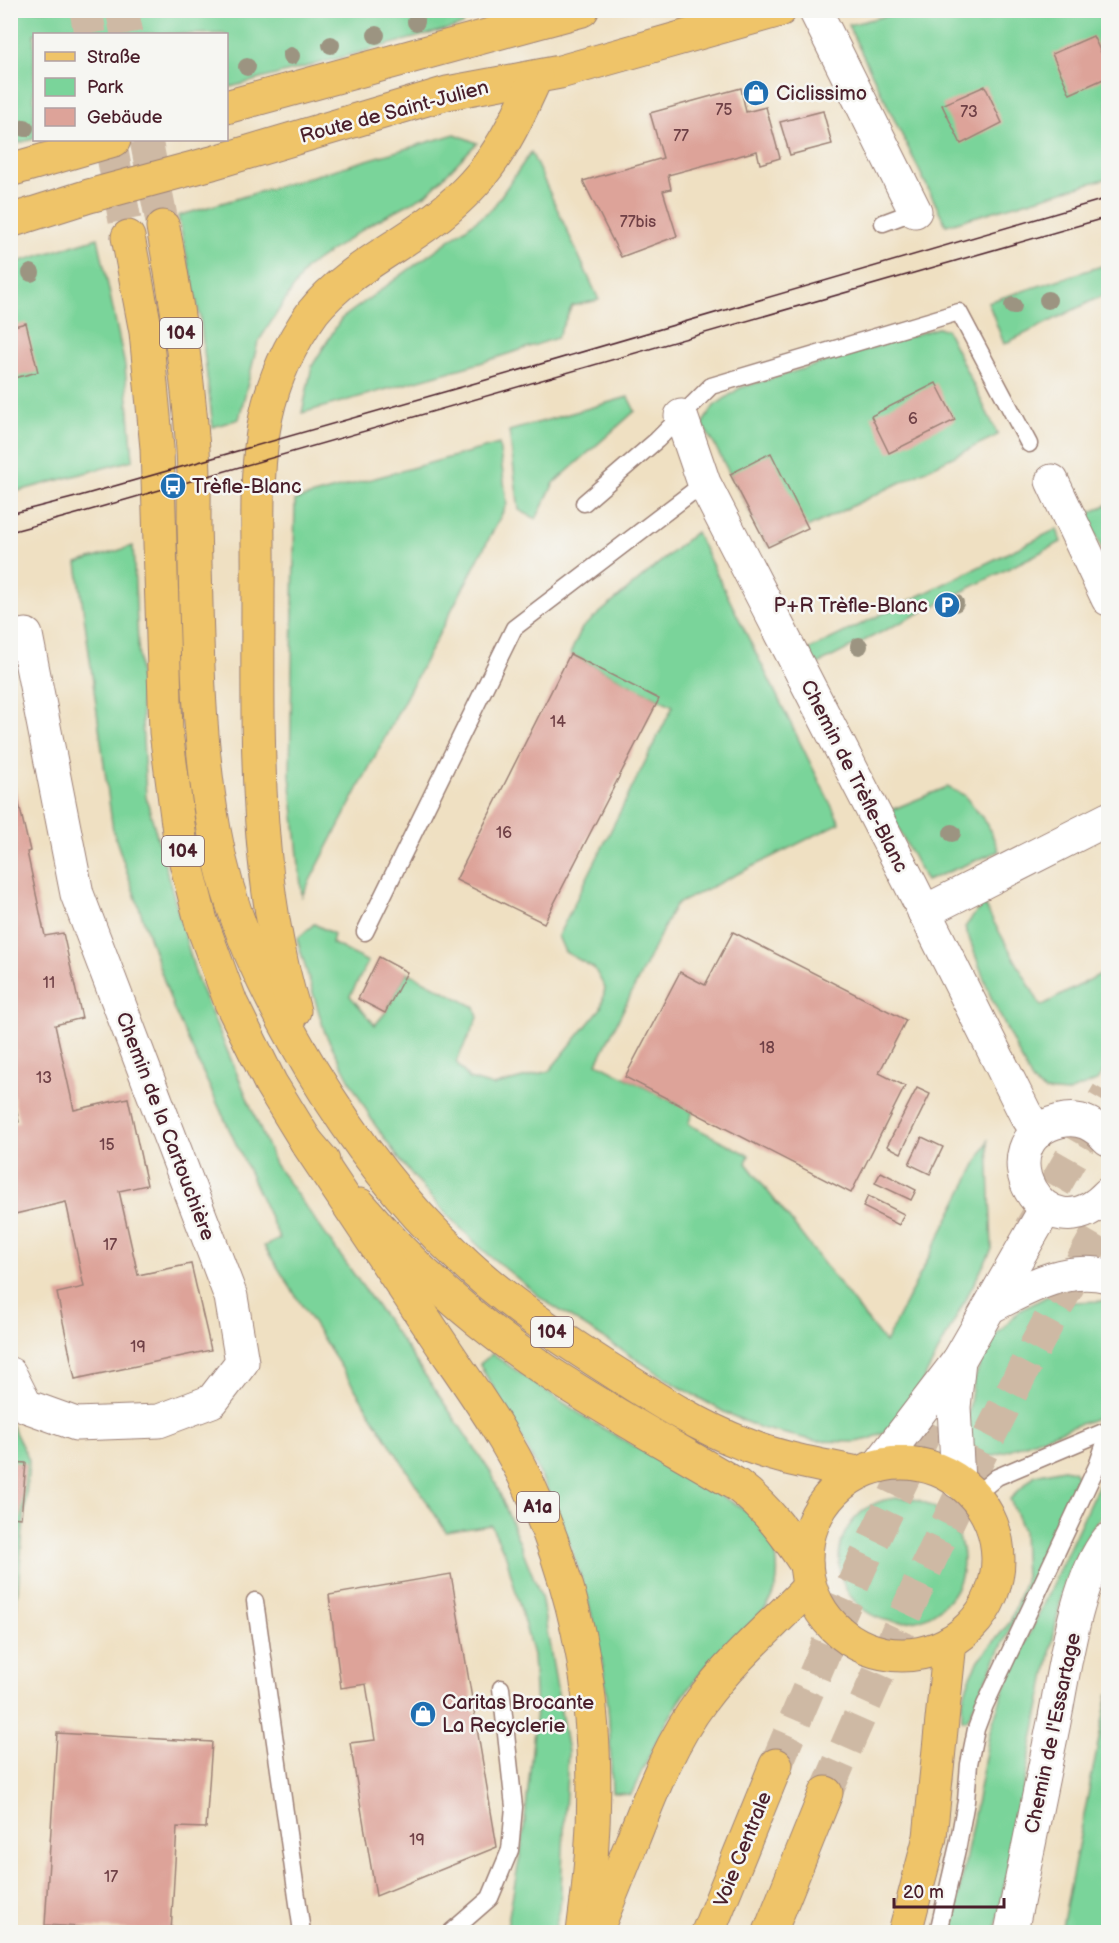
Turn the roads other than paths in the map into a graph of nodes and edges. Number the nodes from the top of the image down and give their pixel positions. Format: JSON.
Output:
{"nodes":[{"id":1,"x":582,"y":10,"type":"edge"},
{"id":2,"x":780,"y":10,"type":"edge"},
{"id":3,"x":815,"y":10,"type":"edge"},
{"id":4,"x":482,"y":24,"type":"edge"},
{"id":5,"x":536,"y":77,"type":"junction"},
{"id":6,"x":474,"y":87,"type":"junction"},
{"id":7,"x":228,"y":106,"type":"edge"},
{"id":8,"x":110,"y":141,"type":"edge"},
{"id":9,"x":15,"y":167,"type":"edge"},
{"id":10,"x":915,"y":211,"type":"joint"},
{"id":11,"x":10,"y":221,"type":"edge"},
{"id":12,"x":883,"y":223,"type":"dead end"},
{"id":13,"x":163,"y":227,"type":"tunnel mouth"},
{"id":14,"x":128,"y":237,"type":"tunnel mouth"},
{"id":15,"x":681,"y":416,"type":"junction"},
{"id":16,"x":1029,"y":444,"type":"dead end"},
{"id":17,"x":1052,"y":481,"type":"dead end"},
{"id":18,"x":704,"y":483,"type":"junction"},
{"id":19,"x":584,"y":503,"type":"dead end"},
{"id":20,"x":1108,"y":599,"type":"edge"},
{"id":21,"x":10,"y":637,"type":"edge"},
{"id":22,"x":1108,"y":819,"type":"edge"},
{"id":23,"x":924,"y":912,"type":"junction"},
{"id":24,"x":365,"y":932,"type":"dead end"},
{"id":25,"x":322,"y":1086,"type":"junction"},
{"id":26,"x":1105,"y":1127,"type":"edge"},
{"id":27,"x":1038,"y":1132,"type":"junction"},
{"id":28,"x":306,"y":1141,"type":"junction"},
{"id":29,"x":1105,"y":1205,"type":"edge"},
{"id":30,"x":1046,"y":1208,"type":"junction"},
{"id":31,"x":1108,"y":1276,"type":"edge"},
{"id":32,"x":990,"y":1307,"type":"junction"},
{"id":33,"x":959,"y":1359,"type":"junction"},
{"id":34,"x":10,"y":1374,"type":"edge"},
{"id":35,"x":1108,"y":1432,"type":"edge"},
{"id":36,"x":868,"y":1470,"type":"junction"},
{"id":37,"x":966,"y":1489,"type":"junction"},
{"id":38,"x":1108,"y":1540,"type":"edge"},
{"id":39,"x":808,"y":1576,"type":"junction"},
{"id":40,"x":255,"y":1601,"type":"dead end"},
{"id":41,"x":950,"y":1642,"type":"junction"},
{"id":42,"x":501,"y":1688,"type":"dead end"},
{"id":43,"x":776,"y":1765,"type":"tunnel mouth"},
{"id":44,"x":826,"y":1793,"type":"tunnel mouth"},
{"id":45,"x":302,"y":1932,"type":"edge"},
{"id":46,"x":451,"y":1932,"type":"edge"},
{"id":47,"x":583,"y":1932,"type":"edge"},
{"id":48,"x":596,"y":1932,"type":"edge"},
{"id":49,"x":708,"y":1932,"type":"edge"},
{"id":50,"x":770,"y":1932,"type":"edge"},
{"id":51,"x":905,"y":1932,"type":"edge"},
{"id":52,"x":938,"y":1932,"type":"edge"},
{"id":53,"x":1011,"y":1932,"type":"edge"}],
"edges":[{"from":1,"to":4,"type":"main road"},
{"from":2,"to":5,"type":"main road","name":"Route de Saint-Julien"},
{"from":3,"to":10,"type":"street"},
{"from":4,"to":6,"type":"main road"},
{"from":4,"to":7,"type":"main road"},
{"from":5,"to":6,"type":"main road","name":"Route de Saint-Julien"},
{"from":5,"to":25,"type":"main road"},
{"from":6,"to":11,"type":"main road","name":"Route de Saint-Julien"},
{"from":8,"to":9,"type":"main road"},
{"from":10,"to":12,"type":"lane"},
{"from":13,"to":25,"type":"main road","number":"104"},
{"from":14,"to":28,"type":"main road","number":"104"},
{"from":15,"to":16,"type":"lane"},
{"from":15,"to":18,"type":"street","name":"Chemin de Trèfle-Blanc"},
{"from":15,"to":19,"type":"lane"},
{"from":17,"to":20,"type":"street"},
{"from":18,"to":23,"type":"street","name":"Chemin de Trèfle-Blanc"},
{"from":18,"to":24,"type":"lane"},
{"from":21,"to":34,"type":"street","name":"Chemin de la Cartouchière"},
{"from":22,"to":23,"type":"street"},
{"from":23,"to":27,"type":"street","name":"Chemin de Trèfle-Blanc"},
{"from":25,"to":36,"type":"main road","number":"104"},
{"from":26,"to":27,"type":"street"},
{"from":27,"to":30,"type":"street"},
{"from":28,"to":39,"type":"main road","number":"104"},
{"from":28,"to":47,"type":"main road","number":"A1a"},
{"from":29,"to":30,"type":"street"},
{"from":30,"to":32,"type":"street"},
{"from":31,"to":32,"type":"street"},
{"from":32,"to":33,"type":"street"},
{"from":33,"to":36,"type":"street"},
{"from":33,"to":37,"type":"street"},
{"from":35,"to":37,"type":"lane"},
{"from":35,"to":52,"type":"lane"},
{"from":36,"to":37,"type":"main road"},
{"from":36,"to":39,"type":"main road"},
{"from":37,"to":41,"type":"main road"},
{"from":38,"to":53,"type":"street","name":"Chemin de l'Essartage"},
{"from":39,"to":41,"type":"main road"},
{"from":39,"to":48,"type":"main road"},
{"from":40,"to":45,"type":"lane"},
{"from":41,"to":51,"type":"main road"},
{"from":42,"to":46,"type":"lane"},
{"from":43,"to":49,"type":"main road","name":"Voie Centrale"},
{"from":44,"to":50,"type":"main road"}]}
